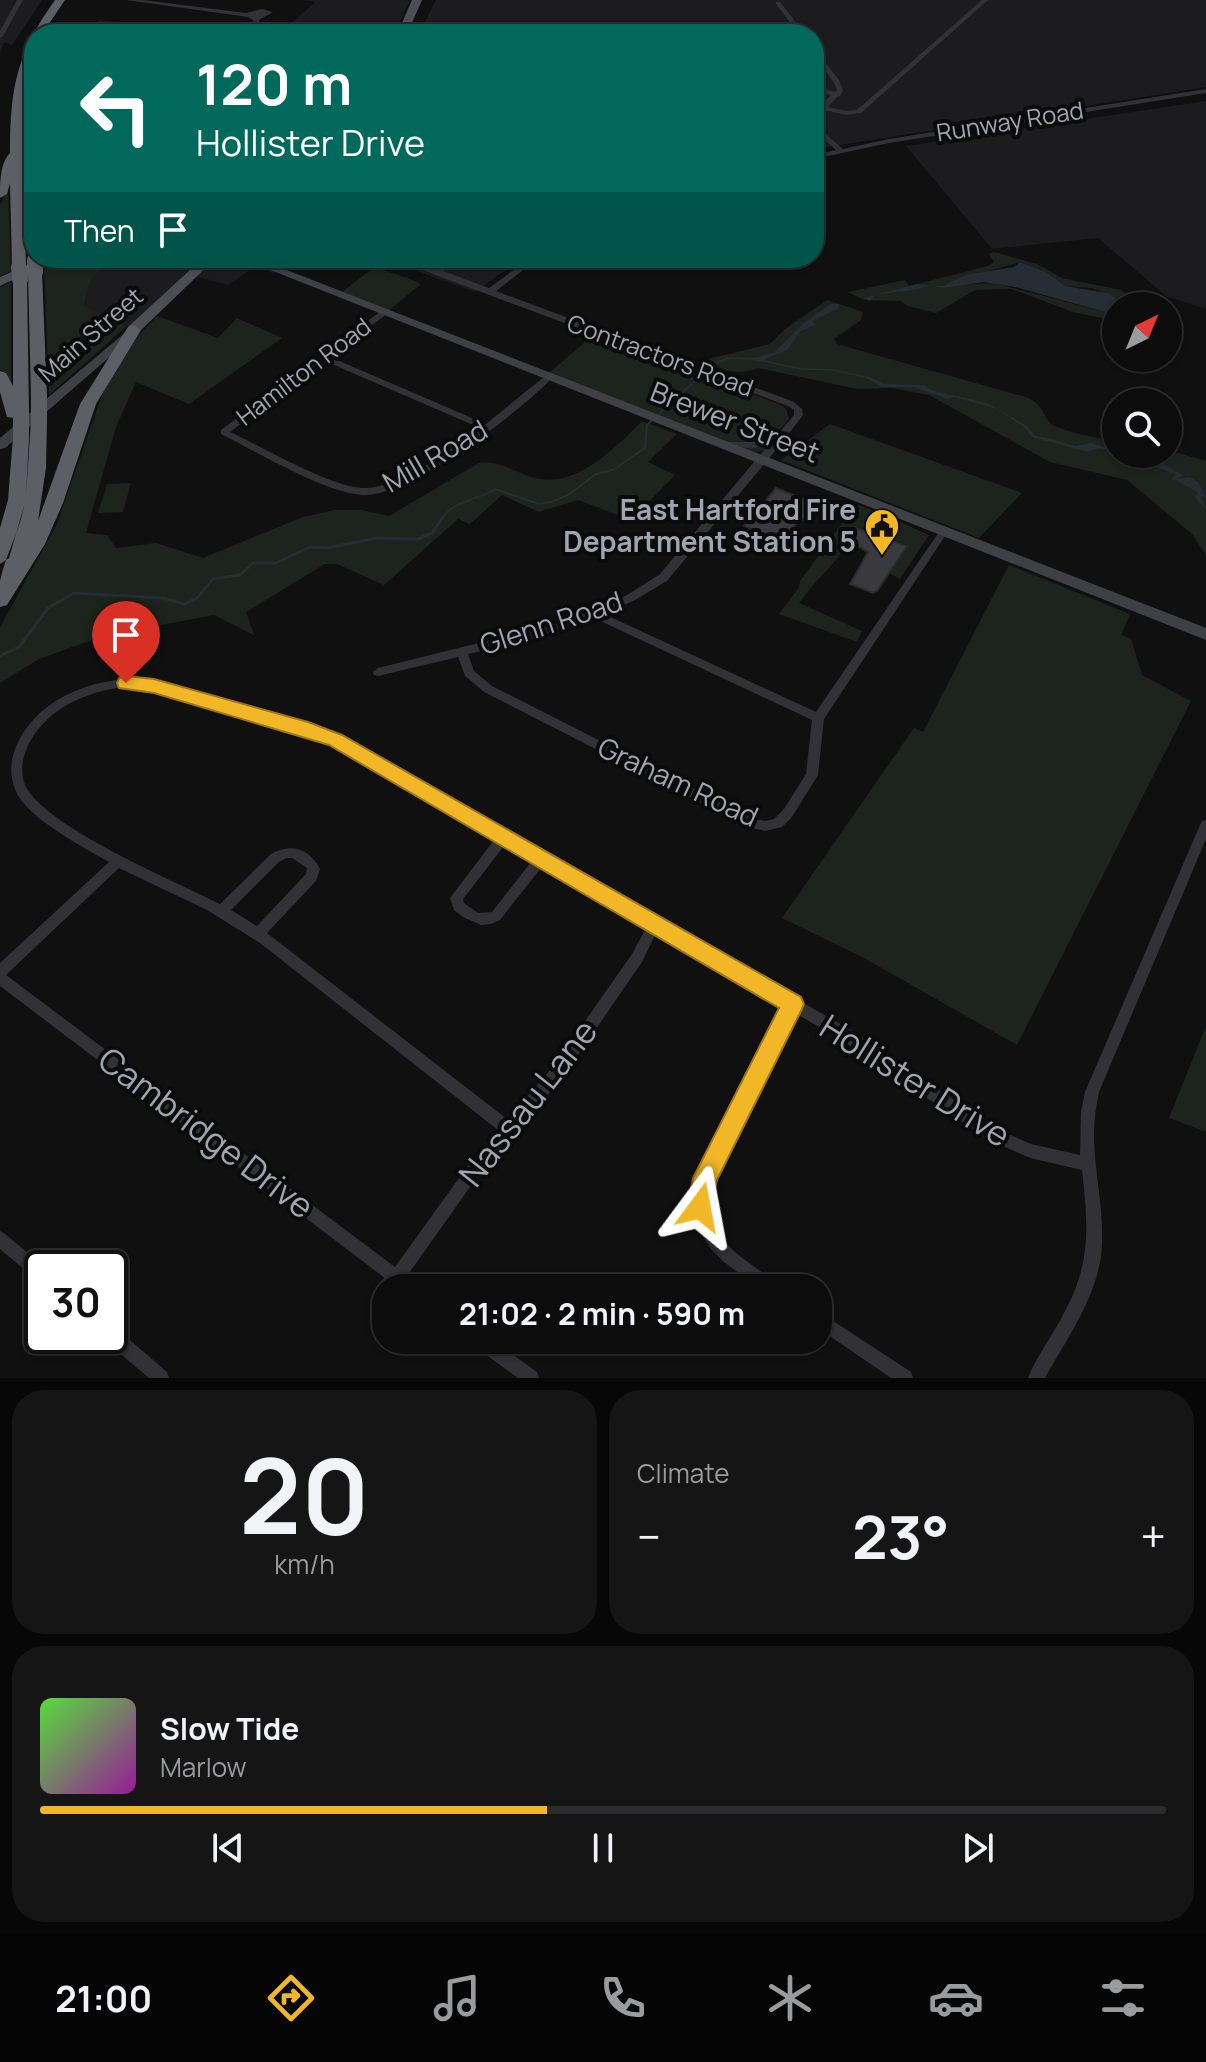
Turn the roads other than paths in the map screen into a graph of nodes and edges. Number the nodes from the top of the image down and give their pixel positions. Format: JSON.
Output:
{"nodes":[{"id":1,"x":20,"y":0,"type":"edge"},
{"id":2,"x":60,"y":0,"type":"edge"},
{"id":3,"x":71,"y":0,"type":"edge"},
{"id":4,"x":129,"y":0,"type":"edge"},
{"id":5,"x":417,"y":0,"type":"edge"},
{"id":6,"x":427,"y":0,"type":"edge"},
{"id":7,"x":985,"y":0,"type":"edge"},
{"id":8,"x":778,"y":3,"type":"dead end"},
{"id":9,"x":248,"y":14,"type":"junction"},
{"id":10,"x":418,"y":14,"type":"junction"},
{"id":11,"x":256,"y":19,"type":"junction"},
{"id":12,"x":43,"y":24,"type":"edge"},
{"id":13,"x":55,"y":24,"type":"edge"},
{"id":14,"x":254,"y":24,"type":"edge"},
{"id":15,"x":410,"y":24,"type":"edge"},
{"id":16,"x":416,"y":24,"type":"edge"},
{"id":17,"x":794,"y":24,"type":"edge"},
{"id":18,"x":0,"y":36,"type":"edge"},
{"id":19,"x":824,"y":63,"type":"edge"},
{"id":20,"x":24,"y":65,"type":"edge"},
{"id":21,"x":824,"y":91,"type":"edge"},
{"id":22,"x":1206,"y":91,"type":"edge"},
{"id":23,"x":838,"y":95,"type":"junction"},
{"id":24,"x":824,"y":108,"type":"joint"},
{"id":25,"x":18,"y":134,"type":"junction"},
{"id":26,"x":824,"y":135,"type":"edge"},
{"id":27,"x":840,"y":150,"type":"junction"},
{"id":28,"x":824,"y":154,"type":"edge"},
{"id":29,"x":0,"y":194,"type":"edge"},
{"id":30,"x":24,"y":207,"type":"edge"},
{"id":31,"x":29,"y":268,"type":"edge"},
{"id":32,"x":29,"y":268,"type":"edge"},
{"id":33,"x":32,"y":268,"type":"edge"},
{"id":34,"x":199,"y":268,"type":"edge"},
{"id":35,"x":271,"y":268,"type":"edge"},
{"id":36,"x":426,"y":268,"type":"edge"},
{"id":37,"x":441,"y":268,"type":"edge"},
{"id":38,"x":519,"y":268,"type":"edge"},
{"id":39,"x":436,"y":272,"type":"junction"},
{"id":40,"x":511,"y":273,"type":"junction"},
{"id":41,"x":0,"y":282,"type":"edge"},
{"id":42,"x":489,"y":292,"type":"junction"},
{"id":43,"x":524,"y":305,"type":"junction"},
{"id":44,"x":384,"y":313,"type":"junction"},
{"id":45,"x":133,"y":330,"type":"junction"},
{"id":46,"x":323,"y":357,"type":"junction"},
{"id":47,"x":0,"y":376,"type":"edge"},
{"id":48,"x":548,"y":378,"type":"junction"},
{"id":49,"x":487,"y":428,"type":"junction"},
{"id":50,"x":19,"y":432,"type":"junction"},
{"id":51,"x":224,"y":432,"type":"joint"},
{"id":52,"x":783,"y":436,"type":"junction"},
{"id":53,"x":721,"y":444,"type":"junction"},
{"id":54,"x":0,"y":445,"type":"edge"},
{"id":55,"x":763,"y":460,"type":"junction"},
{"id":56,"x":944,"y":531,"type":"junction"},
{"id":57,"x":0,"y":558,"type":"edge"},
{"id":58,"x":9,"y":582,"type":"junction"},
{"id":59,"x":0,"y":600,"type":"edge"},
{"id":60,"x":594,"y":614,"type":"junction"},
{"id":61,"x":1206,"y":634,"type":"edge"},
{"id":62,"x":461,"y":651,"type":"junction"},
{"id":63,"x":378,"y":672,"type":"dead end"},
{"id":64,"x":818,"y":718,"type":"junction"},
{"id":65,"x":1206,"y":825,"type":"edge"},
{"id":66,"x":502,"y":839,"type":"junction"},
{"id":67,"x":540,"y":860,"type":"junction"},
{"id":68,"x":118,"y":861,"type":"junction"},
{"id":69,"x":222,"y":911,"type":"junction"},
{"id":70,"x":654,"y":925,"type":"junction"},
{"id":71,"x":258,"y":934,"type":"junction"},
{"id":72,"x":1,"y":980,"type":"edge"},
{"id":73,"x":793,"y":1004,"type":"junction"},
{"id":74,"x":508,"y":1129,"type":"junction"},
{"id":75,"x":1089,"y":1164,"type":"junction"},
{"id":76,"x":0,"y":1239,"type":"edge"},
{"id":77,"x":24,"y":1260,"type":"edge"},
{"id":78,"x":393,"y":1274,"type":"edge"},
{"id":79,"x":399,"y":1274,"type":"edge"},
{"id":80,"x":754,"y":1274,"type":"edge"},
{"id":81,"x":832,"y":1328,"type":"edge"},
{"id":82,"x":128,"y":1350,"type":"edge"},
{"id":83,"x":499,"y":1354,"type":"edge"},
{"id":84,"x":161,"y":1378,"type":"edge"},
{"id":85,"x":531,"y":1378,"type":"edge"},
{"id":86,"x":905,"y":1378,"type":"edge"},
{"id":87,"x":1036,"y":1378,"type":"edge"}],
"edges":[{"from":1,"to":18,"type":"street"},
{"from":2,"to":12,"type":"highway"},
{"from":3,"to":13,"type":"highway"},
{"from":4,"to":9,"type":"street"},
{"from":5,"to":10,"type":"main road"},
{"from":6,"to":10,"type":"main road"},
{"from":7,"to":24,"type":"street"},
{"from":8,"to":17,"type":"street"},
{"from":9,"to":11,"type":"street"},
{"from":9,"to":11,"type":"street"},
{"from":10,"to":15,"type":"main road"},
{"from":10,"to":16,"type":"main road"},
{"from":11,"to":14,"type":"street"},
{"from":19,"to":23,"type":"street"},
{"from":20,"to":25,"type":"highway"},
{"from":21,"to":23,"type":"street"},
{"from":22,"to":27,"type":"street","name":"Runway Road"},
{"from":23,"to":24,"type":"street"},
{"from":25,"to":29,"type":"highway"},
{"from":25,"to":30,"type":"highway"},
{"from":26,"to":27,"type":"street"},
{"from":27,"to":28,"type":"street","name":"Runway Road"},
{"from":31,"to":58,"type":"highway","bridge":true},
{"from":32,"to":50,"type":"highway"},
{"from":33,"to":41,"type":"main road"},
{"from":34,"to":45,"type":"main road","name":"Main Street"},
{"from":35,"to":44,"type":"main road","name":"Brewer Street"},
{"from":36,"to":39,"type":"street","name":"Contractors Road"},
{"from":37,"to":39,"type":"street"},
{"from":38,"to":40,"type":"street"},
{"from":39,"to":42,"type":"street","name":"Contractors Road"},
{"from":40,"to":42,"type":"street"},
{"from":40,"to":43,"type":"street"},
{"from":42,"to":43,"type":"street","name":"Contractors Road"},
{"from":43,"to":52,"type":"street","name":"Contractors Road"},
{"from":44,"to":46,"type":"street","name":"Hamilton Road"},
{"from":44,"to":48,"type":"main road","name":"Brewer Street"},
{"from":45,"to":54,"type":"main road","name":"Main Street"},
{"from":45,"to":58,"type":"highway"},
{"from":46,"to":49,"type":"street"},
{"from":46,"to":51,"type":"street","name":"Hamilton Road"},
{"from":47,"to":50,"type":"highway"},
{"from":48,"to":49,"type":"street","name":"Mill Road"},
{"from":48,"to":53,"type":"main road","name":"Brewer Street"},
{"from":49,"to":51,"type":"street","name":"Mill Road"},
{"from":50,"to":57,"type":"highway"},
{"from":52,"to":53,"type":"street"},
{"from":52,"to":55,"type":"street","name":"Contractors Road"},
{"from":53,"to":55,"type":"main road","name":"Brewer Street"},
{"from":55,"to":56,"type":"main road","name":"Brewer Street"},
{"from":55,"to":60,"type":"street","name":"Glenn Road"},
{"from":56,"to":61,"type":"main road","name":"Brewer Street"},
{"from":56,"to":64,"type":"street","name":"Graham Road"},
{"from":58,"to":59,"type":"highway"},
{"from":60,"to":62,"type":"street","name":"Glenn Road"},
{"from":60,"to":64,"type":"street"},
{"from":62,"to":63,"type":"street","name":"Glenn Road"},
{"from":62,"to":64,"type":"street","name":"Graham Road"},
{"from":65,"to":75,"type":"street"},
{"from":66,"to":67,"type":"street","name":"Hollister Drive"},
{"from":66,"to":67,"type":"street"},
{"from":66,"to":68,"type":"street","name":"Hollister Drive"},
{"from":67,"to":70,"type":"street","name":"Hollister Drive"},
{"from":68,"to":69,"type":"street","name":"Hollister Drive"},
{"from":68,"to":72,"type":"street"},
{"from":69,"to":71,"type":"street","name":"Hollister Drive"},
{"from":69,"to":71,"type":"street"},
{"from":70,"to":73,"type":"street","name":"Hollister Drive"},
{"from":70,"to":74,"type":"street","name":"Nassau Lane"},
{"from":71,"to":74,"type":"street","name":"Hollister Drive"},
{"from":72,"to":78,"type":"street","name":"Cambridge Drive"},
{"from":73,"to":75,"type":"street","name":"Hollister Drive"},
{"from":73,"to":80,"type":"street"},
{"from":74,"to":79,"type":"street","name":"Nassau Lane"},
{"from":75,"to":87,"type":"street"},
{"from":76,"to":77,"type":"street"},
{"from":81,"to":86,"type":"street"},
{"from":82,"to":84,"type":"street"},
{"from":83,"to":85,"type":"street"}]}
